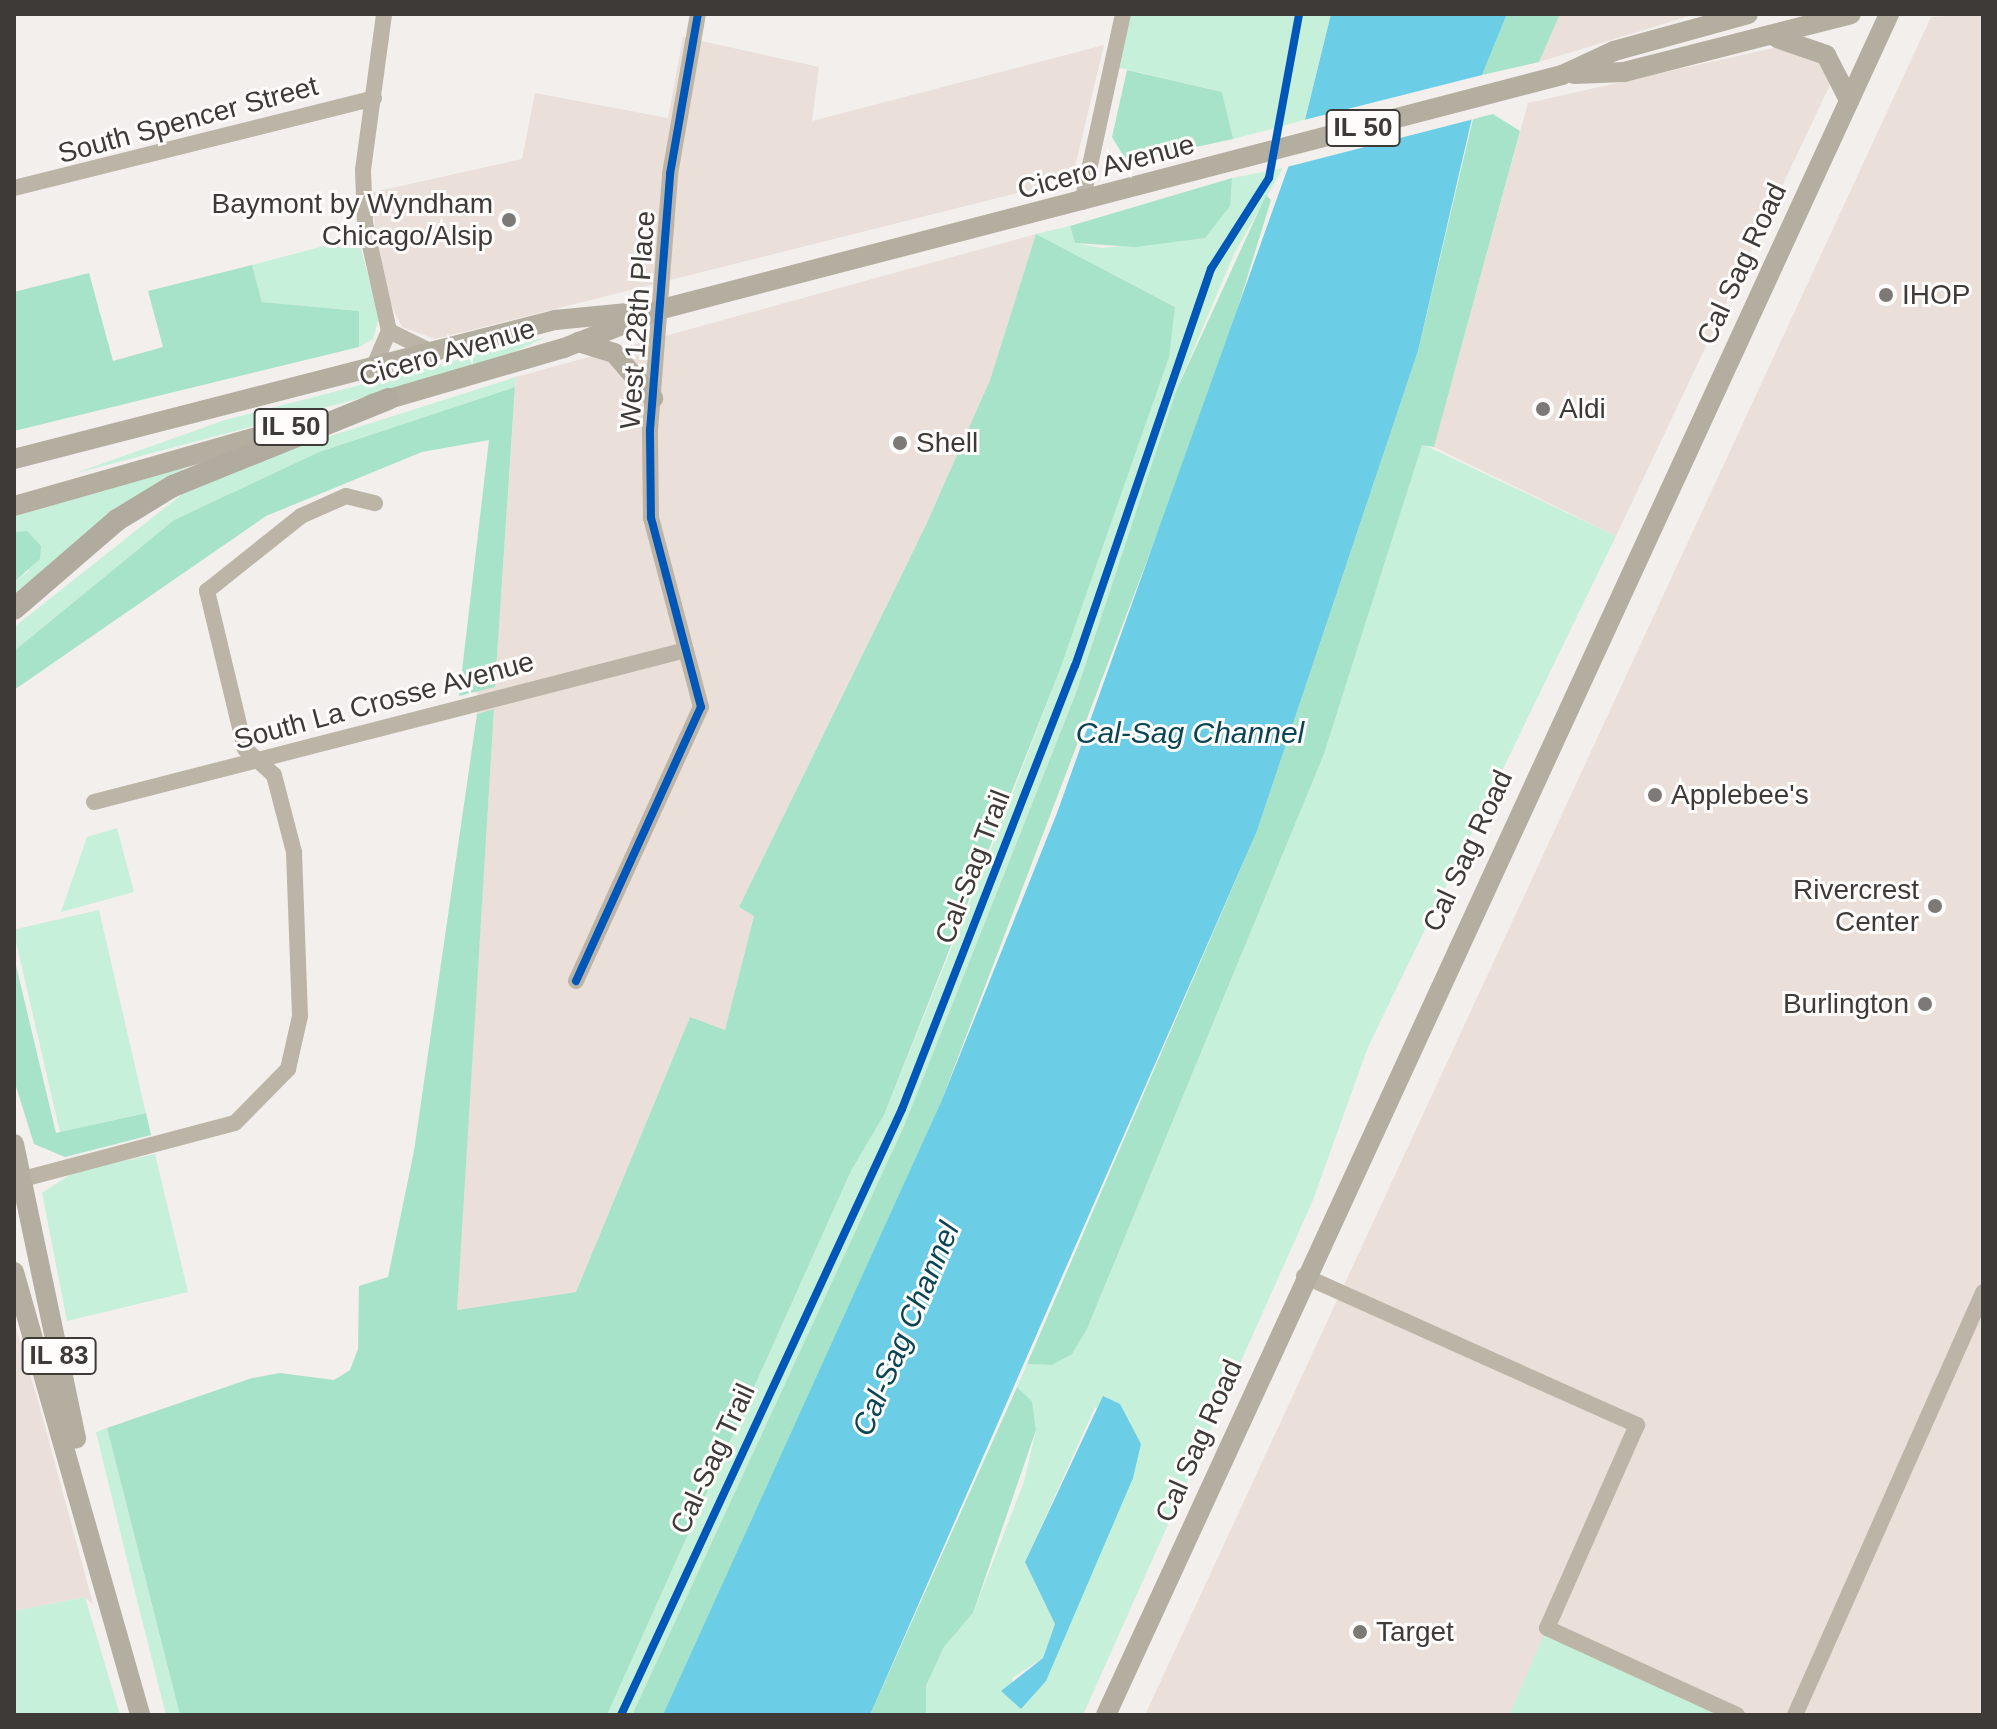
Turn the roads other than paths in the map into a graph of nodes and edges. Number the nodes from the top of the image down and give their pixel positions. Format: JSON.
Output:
{"nodes":[{"id":1,"x":384,"y":14,"type":"edge"},
{"id":2,"x":698,"y":14,"type":"edge"},
{"id":3,"x":1123,"y":14,"type":"edge"},
{"id":4,"x":1748,"y":14,"type":"edge"},
{"id":5,"x":1851,"y":14,"type":"edge"},
{"id":6,"x":1889,"y":14,"type":"edge"},
{"id":7,"x":1745,"y":42,"type":"junction"},
{"id":8,"x":1562,"y":75,"type":"junction"},
{"id":9,"x":374,"y":98,"type":"junction"},
{"id":10,"x":1849,"y":100,"type":"junction"},
{"id":11,"x":14,"y":190,"type":"edge"},
{"id":12,"x":1082,"y":202,"type":"junction"},
{"id":13,"x":662,"y":309,"type":"junction"},
{"id":14,"x":389,"y":331,"type":"junction"},
{"id":15,"x":578,"y":342,"type":"junction"},
{"id":16,"x":430,"y":351,"type":"junction"},
{"id":17,"x":374,"y":366,"type":"junction"},
{"id":18,"x":653,"y":398,"type":"junction"},
{"id":19,"x":388,"y":399,"type":"junction"},
{"id":20,"x":14,"y":459,"type":"edge"},
{"id":21,"x":375,"y":503,"type":"dead end"},
{"id":22,"x":14,"y":506,"type":"edge"},
{"id":23,"x":14,"y":609,"type":"edge"},
{"id":24,"x":686,"y":650,"type":"junction"},
{"id":25,"x":263,"y":761,"type":"junction"},
{"id":26,"x":94,"y":802,"type":"dead end"},
{"id":27,"x":576,"y":981,"type":"dead end"},
{"id":28,"x":14,"y":1144,"type":"edge"},
{"id":29,"x":23,"y":1179,"type":"junction"},
{"id":30,"x":14,"y":1272,"type":"edge"},
{"id":31,"x":1304,"y":1276,"type":"junction"},
{"id":32,"x":1983,"y":1292,"type":"edge"},
{"id":33,"x":102,"y":1568,"type":"junction"},
{"id":34,"x":140,"y":1715,"type":"edge"},
{"id":35,"x":1106,"y":1715,"type":"edge"},
{"id":36,"x":1737,"y":1715,"type":"edge"},
{"id":37,"x":1795,"y":1715,"type":"edge"}],
"edges":[{"from":1,"to":9,"type":"street"},
{"from":2,"to":13,"type":"street","name":"West 128th Place"},
{"from":3,"to":12,"type":"street"},
{"from":4,"to":8,"type":"main road","name":"Cicero Avenue","number":"IL 50"},
{"from":5,"to":7,"type":"main road","name":"Cicero Avenue","number":"IL 50"},
{"from":6,"to":10,"type":"main road","name":"Cal Sag Road"},
{"from":7,"to":8,"type":"main road","name":"Cicero Avenue","number":"IL 50"},
{"from":7,"to":10,"type":"main road"},
{"from":8,"to":12,"type":"main road","name":"Cicero Avenue","number":"IL 50"},
{"from":9,"to":11,"type":"street","name":"South Spencer Street"},
{"from":9,"to":14,"type":"street"},
{"from":10,"to":31,"type":"main road","name":"Cal Sag Road"},
{"from":12,"to":13,"type":"main road","name":"Cicero Avenue","number":"IL 50"},
{"from":13,"to":15,"type":"main road","name":"Cicero Avenue","number":"IL 50"},
{"from":13,"to":16,"type":"main road","name":"Cicero Avenue","number":"IL 50"},
{"from":13,"to":18,"type":"street","name":"West 128th Place"},
{"from":14,"to":16,"type":"street"},
{"from":14,"to":17,"type":"street"},
{"from":15,"to":18,"type":"main road"},
{"from":15,"to":19,"type":"main road","name":"Cicero Avenue","number":"IL 50"},
{"from":16,"to":17,"type":"main road","name":"Cicero Avenue","number":"IL 50"},
{"from":17,"to":20,"type":"main road","name":"Cicero Avenue","number":"IL 50"},
{"from":18,"to":24,"type":"street","name":"West 128th Place"},
{"from":19,"to":22,"type":"main road","name":"Cicero Avenue","number":"IL 50"},
{"from":19,"to":23,"type":"highway"},
{"from":21,"to":25,"type":"street"},
{"from":24,"to":25,"type":"street","name":"South La Crosse Avenue"},
{"from":24,"to":27,"type":"street","name":"West 128th Place"},
{"from":25,"to":26,"type":"street","name":"South La Crosse Avenue"},
{"from":25,"to":29,"type":"street"},
{"from":28,"to":29,"type":"main road","number":"IL 83"},
{"from":29,"to":33,"type":"main road","number":"IL 83"},
{"from":30,"to":33,"type":"main road","number":"IL 83"},
{"from":31,"to":35,"type":"main road","name":"Cal Sag Road"},
{"from":31,"to":36,"type":"street"},
{"from":32,"to":37,"type":"street"},
{"from":33,"to":34,"type":"main road","number":"IL 83"}]}
